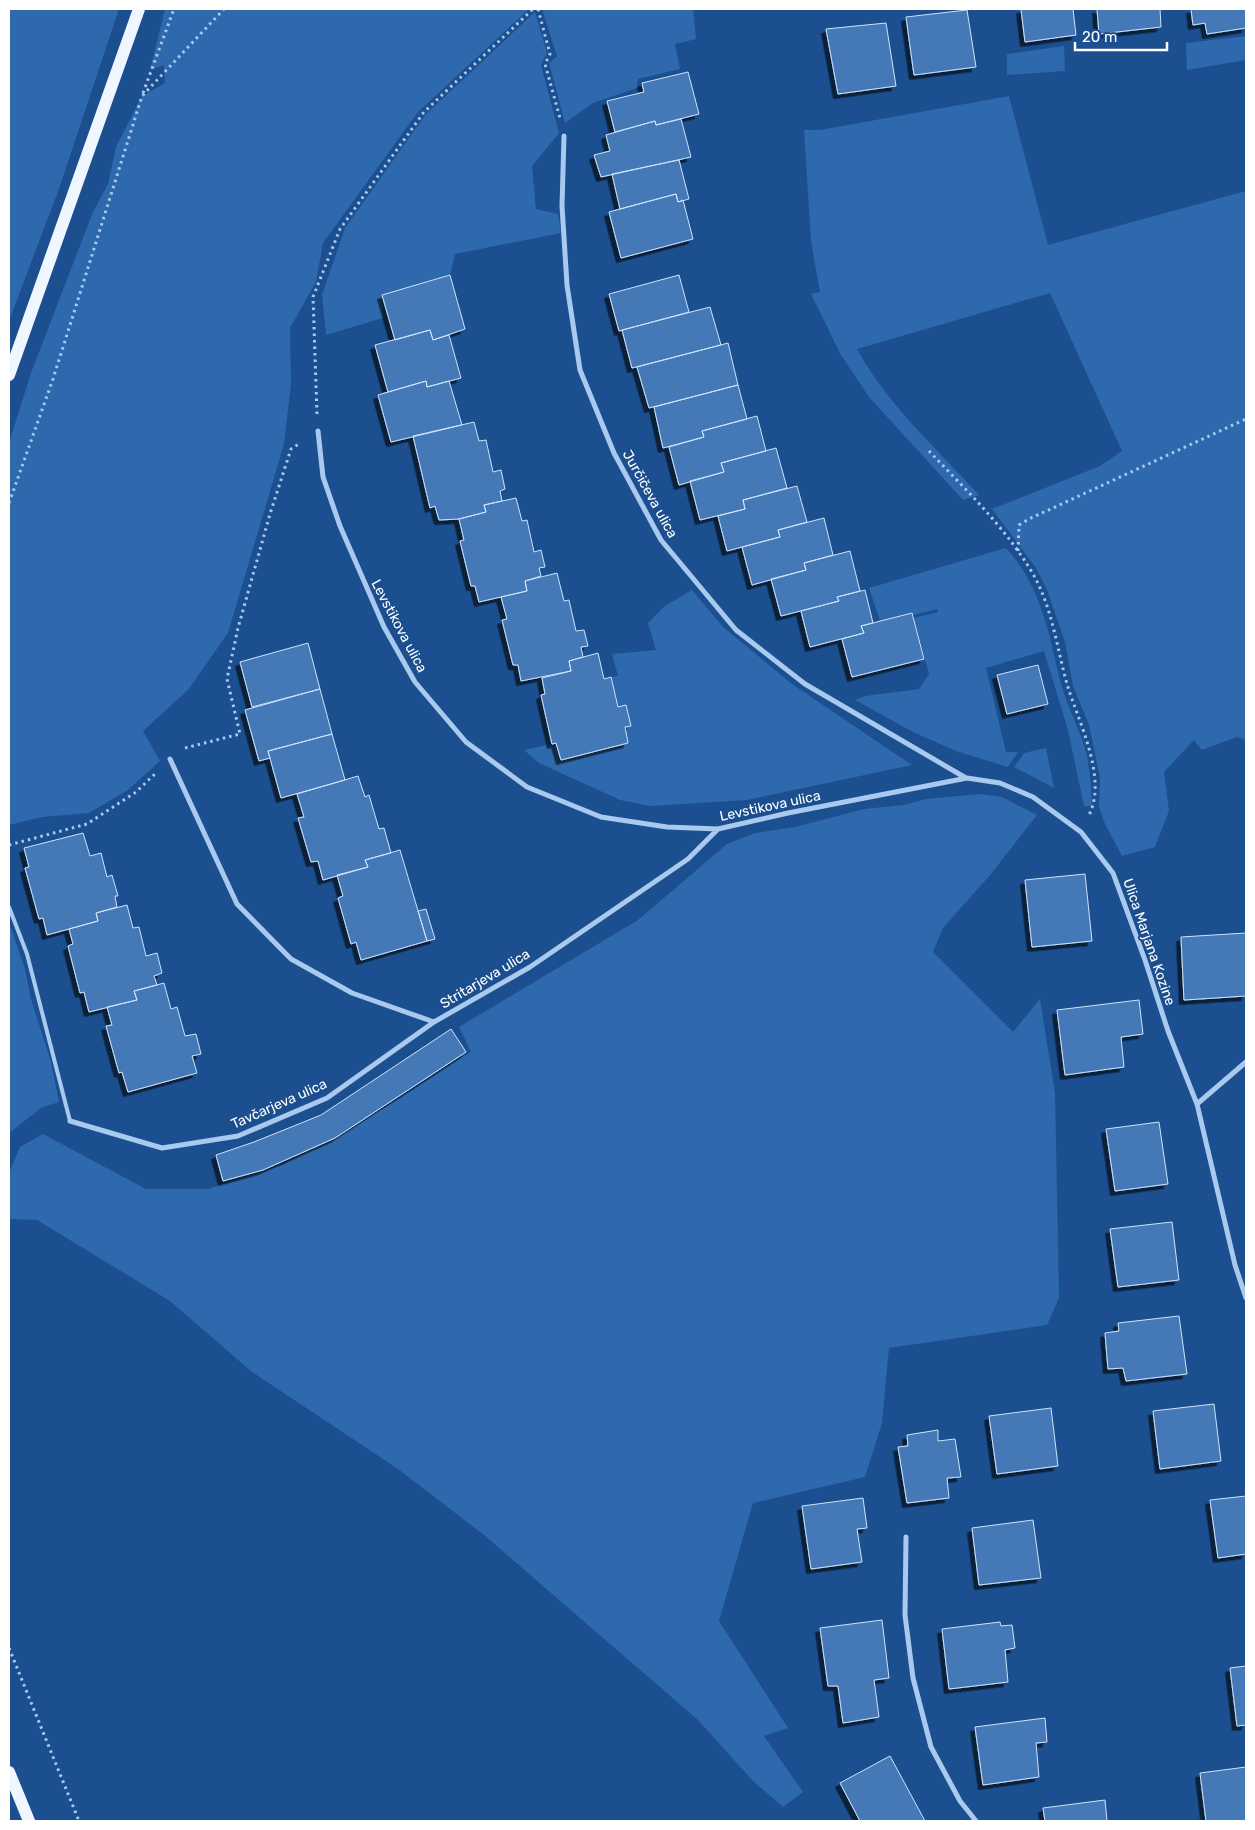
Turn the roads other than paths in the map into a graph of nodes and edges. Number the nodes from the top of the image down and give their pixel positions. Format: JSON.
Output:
{"nodes":[{"id":1,"x":139,"y":9,"type":"edge"},
{"id":2,"x":564,"y":136,"type":"road end"},
{"id":3,"x":9,"y":375,"type":"edge"},
{"id":4,"x":318,"y":431,"type":"road end"},
{"id":5,"x":170,"y":759,"type":"road end"},
{"id":6,"x":967,"y":778,"type":"junction"},
{"id":7,"x":718,"y":829,"type":"junction"},
{"id":8,"x":9,"y":906,"type":"edge"},
{"id":9,"x":434,"y":1022,"type":"junction"},
{"id":10,"x":1246,"y":1062,"type":"edge"},
{"id":11,"x":1197,"y":1104,"type":"junction"},
{"id":12,"x":70,"y":1121,"type":"joint"},
{"id":13,"x":1246,"y":1298,"type":"edge"},
{"id":14,"x":906,"y":1537,"type":"dead end"},
{"id":15,"x":9,"y":1772,"type":"edge"},
{"id":16,"x":29,"y":1821,"type":"edge"},
{"id":17,"x":976,"y":1821,"type":"edge"}],
"edges":[{"from":1,"to":3,"type":"main road"},
{"from":2,"to":6,"type":"street","name":"Jurčičeva ulica"},
{"from":4,"to":7,"type":"street","name":"Levstikova ulica"},
{"from":5,"to":9,"type":"street","name":"Stritarjeva ulica"},
{"from":6,"to":7,"type":"street","name":"Levstikova ulica"},
{"from":6,"to":11,"type":"street","name":"Ulica Marjana Kozine"},
{"from":7,"to":9,"type":"street","name":"Stritarjeva ulica"},
{"from":8,"to":12,"type":"lane","name":"Tavčarjeva ulica"},
{"from":9,"to":12,"type":"street","name":"Tavčarjeva ulica"},
{"from":10,"to":11,"type":"street"},
{"from":11,"to":13,"type":"street","name":"Ulica Marjana Kozine"},
{"from":14,"to":17,"type":"street"},
{"from":15,"to":16,"type":"main road"}]}
